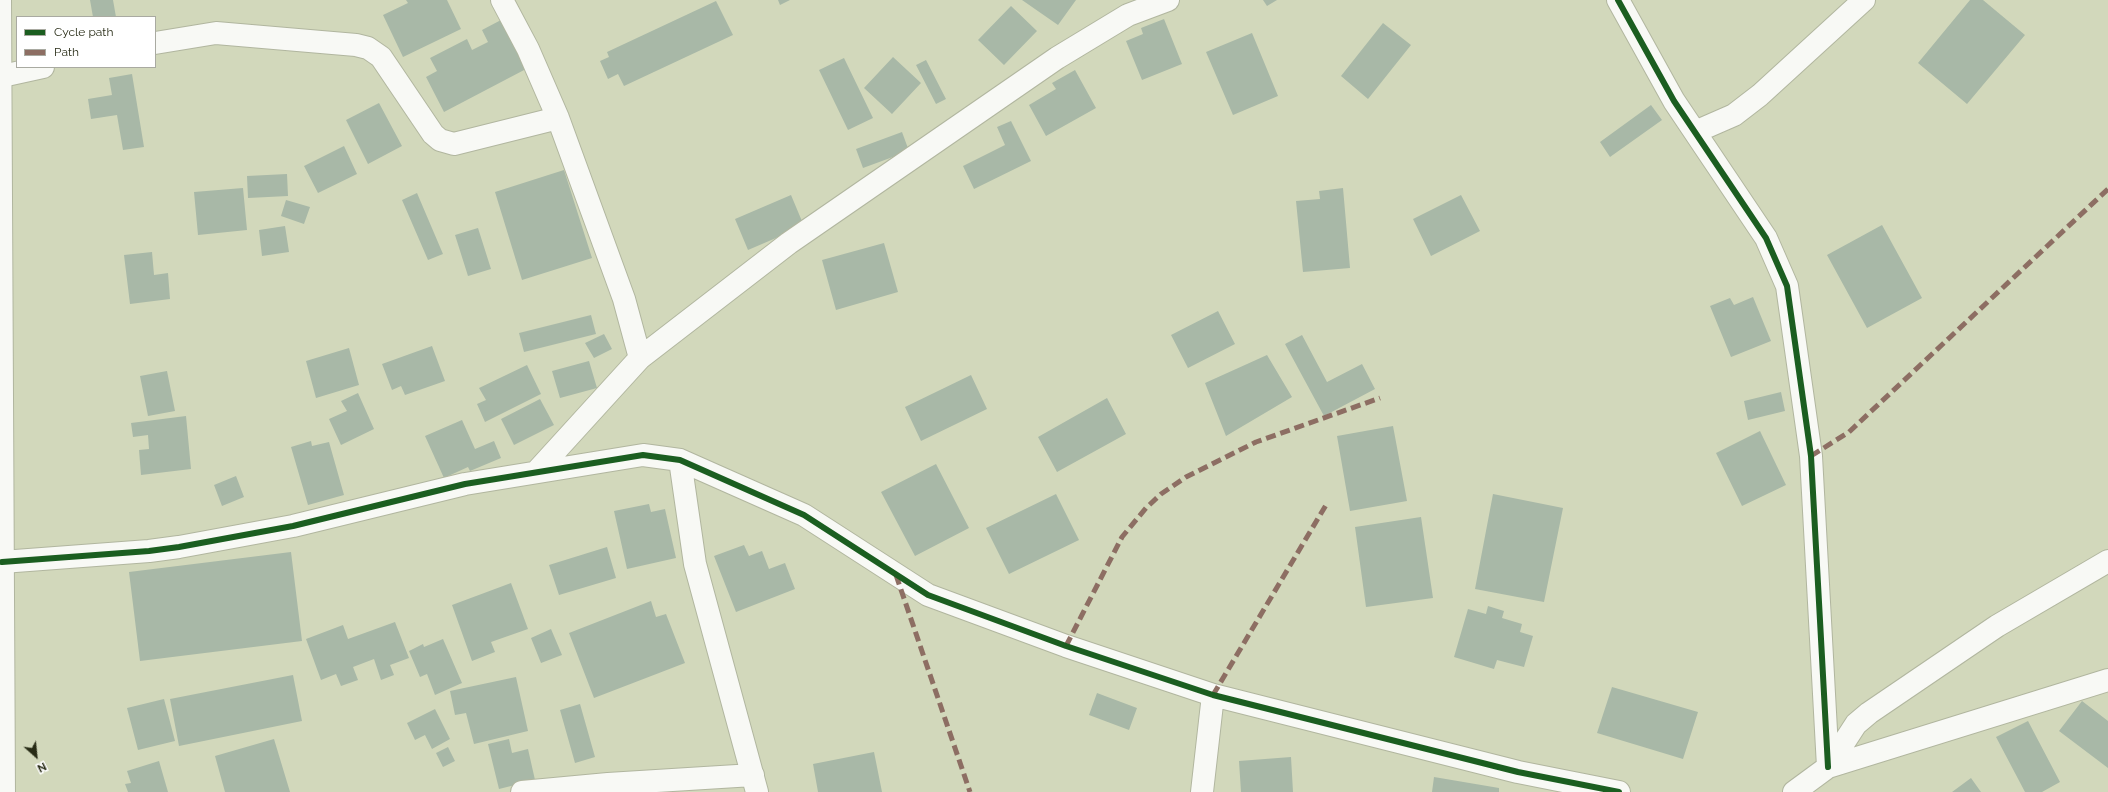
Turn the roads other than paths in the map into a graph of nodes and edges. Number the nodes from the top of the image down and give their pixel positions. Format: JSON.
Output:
{"nodes":[{"id":1,"x":0,"y":0,"type":"edge"},
{"id":2,"x":502,"y":0,"type":"edge"},
{"id":3,"x":1168,"y":0,"type":"edge"},
{"id":4,"x":1618,"y":0,"type":"edge"},
{"id":5,"x":1864,"y":0,"type":"edge"},
{"id":6,"x":156,"y":42,"type":"edge"},
{"id":7,"x":38,"y":68,"type":"edge"},
{"id":8,"x":2,"y":76,"type":"junction"},
{"id":9,"x":558,"y":118,"type":"junction"},
{"id":10,"x":1695,"y":132,"type":"junction"},
{"id":11,"x":640,"y":358,"type":"junction"},
{"id":12,"x":680,"y":460,"type":"junction"},
{"id":13,"x":538,"y":470,"type":"junction"},
{"id":14,"x":2108,"y":561,"type":"edge"},
{"id":15,"x":2,"y":562,"type":"junction"},
{"id":16,"x":2108,"y":680,"type":"edge"},
{"id":17,"x":1213,"y":695,"type":"junction"},
{"id":18,"x":1828,"y":766,"type":"junction"},
{"id":19,"x":755,"y":784,"type":"edge"},
{"id":20,"x":4,"y":792,"type":"edge"},
{"id":21,"x":522,"y":792,"type":"edge"},
{"id":22,"x":1202,"y":792,"type":"edge"},
{"id":23,"x":1619,"y":792,"type":"edge"},
{"id":24,"x":1794,"y":792,"type":"edge"}],
"edges":[{"from":1,"to":8,"type":"street"},
{"from":2,"to":9,"type":"street"},
{"from":3,"to":11,"type":"street"},
{"from":4,"to":10,"type":"street"},
{"from":5,"to":10,"type":"street"},
{"from":6,"to":9,"type":"street"},
{"from":7,"to":8,"type":"street"},
{"from":8,"to":15,"type":"street"},
{"from":9,"to":11,"type":"street"},
{"from":10,"to":18,"type":"street"},
{"from":11,"to":13,"type":"street"},
{"from":12,"to":13,"type":"street"},
{"from":12,"to":17,"type":"street"},
{"from":12,"to":19,"type":"street"},
{"from":13,"to":15,"type":"street"},
{"from":14,"to":18,"type":"street"},
{"from":15,"to":20,"type":"street"},
{"from":16,"to":18,"type":"street"},
{"from":17,"to":22,"type":"street"},
{"from":17,"to":23,"type":"street"},
{"from":18,"to":24,"type":"street"},
{"from":19,"to":21,"type":"street"}]}
